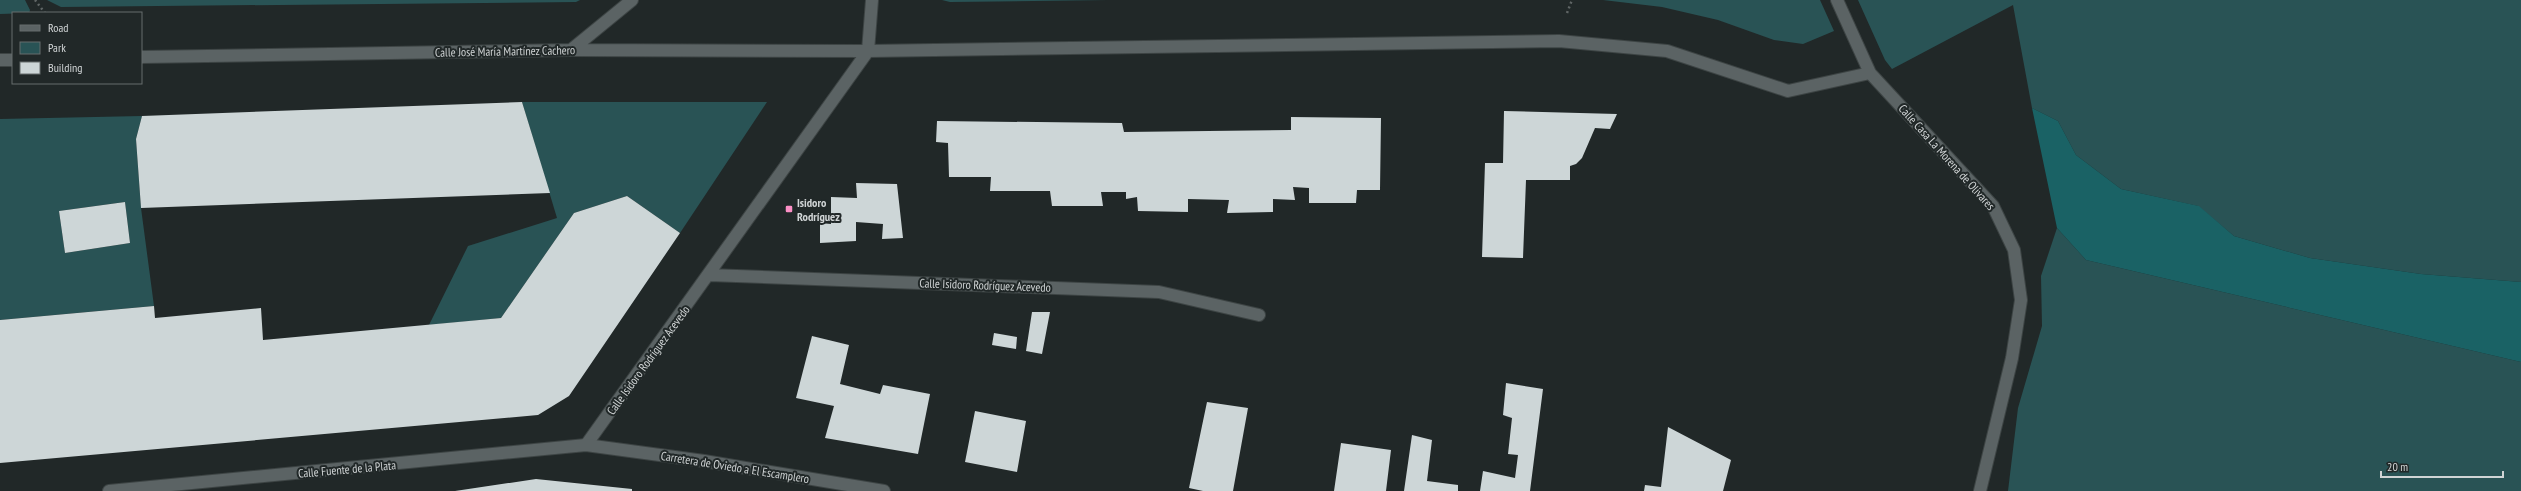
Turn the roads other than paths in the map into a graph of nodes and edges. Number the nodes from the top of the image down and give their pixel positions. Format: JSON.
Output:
{"nodes":[{"id":1,"x":632,"y":0,"type":"edge"},
{"id":2,"x":872,"y":0,"type":"edge"},
{"id":3,"x":1837,"y":0,"type":"edge"},
{"id":4,"x":571,"y":50,"type":"junction"},
{"id":5,"x":868,"y":51,"type":"junction"},
{"id":6,"x":142,"y":57,"type":"edge"},
{"id":7,"x":0,"y":60,"type":"edge"},
{"id":8,"x":12,"y":60,"type":"edge"},
{"id":9,"x":1870,"y":73,"type":"junction"},
{"id":10,"x":709,"y":275,"type":"junction"},
{"id":11,"x":1259,"y":315,"type":"dead end"},
{"id":12,"x":586,"y":445,"type":"junction"},
{"id":13,"x":108,"y":491,"type":"edge"},
{"id":14,"x":884,"y":491,"type":"edge"},
{"id":15,"x":1980,"y":491,"type":"edge"}],
"edges":[{"from":1,"to":4,"type":"street"},
{"from":2,"to":5,"type":"street"},
{"from":3,"to":9,"type":"street","name":"Calle Casa La Morena de Olivares"},
{"from":4,"to":5,"type":"street","name":"Calle José María Martínez Cachero"},
{"from":4,"to":6,"type":"street","name":"Calle José María Martínez Cachero"},
{"from":5,"to":9,"type":"street","name":"Calle José María Martínez Cachero"},
{"from":5,"to":10,"type":"street","name":"Calle Isidoro Rodríguez Acevedo"},
{"from":7,"to":8,"type":"street"},
{"from":9,"to":15,"type":"street","name":"Calle Casa La Morena de Olivares"},
{"from":10,"to":11,"type":"street","name":"Calle Isidoro Rodríguez Acevedo"},
{"from":10,"to":12,"type":"street","name":"Calle Isidoro Rodríguez Acevedo"},
{"from":12,"to":13,"type":"street","name":"Calle Fuente de la Plata"},
{"from":12,"to":14,"type":"street","name":"Carretera de Oviedo a El Escamplero"}]}
